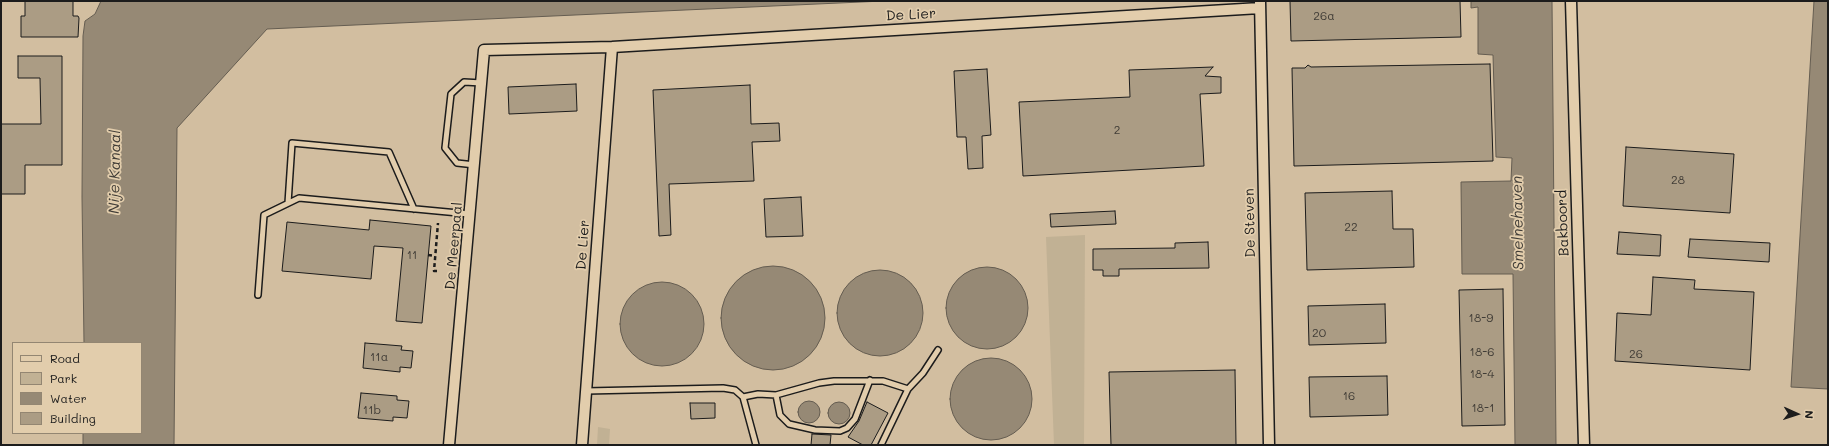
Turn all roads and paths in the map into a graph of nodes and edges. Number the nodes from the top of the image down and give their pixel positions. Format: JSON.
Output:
{"nodes":[{"id":1,"x":1571,"y":1,"type":"edge"},
{"id":2,"x":1260,"y":5,"type":"edge"},
{"id":3,"x":612,"y":47,"type":"junction"},
{"id":4,"x":484,"y":50,"type":"joint"},
{"id":5,"x":482,"y":82,"type":"junction"},
{"id":6,"x":475,"y":165,"type":"junction"},
{"id":7,"x":288,"y":203,"type":"junction"},
{"id":8,"x":414,"y":209,"type":"junction"},
{"id":9,"x":470,"y":214,"type":"junction"},
{"id":10,"x":438,"y":223,"type":"dead end"},
{"id":11,"x":428,"y":255,"type":"dead end"},
{"id":12,"x":435,"y":256,"type":"junction"},
{"id":13,"x":437,"y":272,"type":"dead end"},
{"id":14,"x":258,"y":294,"type":"dead end"},
{"id":15,"x":938,"y":350,"type":"dead end"},
{"id":16,"x":870,"y":380,"type":"junction"},
{"id":17,"x":908,"y":389,"type":"junction"},
{"id":18,"x":586,"y":391,"type":"junction"},
{"id":19,"x":776,"y":395,"type":"junction"},
{"id":20,"x":743,"y":397,"type":"junction"},
{"id":21,"x":450,"y":445,"type":"edge"},
{"id":22,"x":582,"y":445,"type":"edge"},
{"id":23,"x":756,"y":445,"type":"edge"},
{"id":24,"x":881,"y":445,"type":"edge"},
{"id":25,"x":1269,"y":445,"type":"edge"},
{"id":26,"x":1584,"y":445,"type":"edge"}],
"edges":[{"from":1,"to":26,"type":"street","name":"Bakboord"},
{"from":2,"to":3,"type":"street","name":"De Lier"},
{"from":2,"to":25,"type":"street","name":"De Steven"},
{"from":3,"to":4,"type":"street","name":"De Lier"},
{"from":3,"to":18,"type":"street","name":"De Lier"},
{"from":4,"to":5,"type":"street","name":"De Meerpaal"},
{"from":5,"to":6,"type":"street","name":"De Meerpaal"},
{"from":5,"to":6,"type":"lane"},
{"from":6,"to":9,"type":"street","name":"De Meerpaal"},
{"from":7,"to":8,"type":"lane"},
{"from":7,"to":8,"type":"lane"},
{"from":7,"to":14,"type":"lane"},
{"from":8,"to":9,"type":"lane"},
{"from":9,"to":21,"type":"street","name":"De Meerpaal"},
{"from":10,"to":12,"type":"path"},
{"from":11,"to":12,"type":"path"},
{"from":12,"to":13,"type":"path"},
{"from":15,"to":17,"type":"lane"},
{"from":16,"to":17,"type":"lane"},
{"from":16,"to":19,"type":"lane"},
{"from":16,"to":19,"type":"lane"},
{"from":17,"to":24,"type":"lane"},
{"from":18,"to":20,"type":"lane"},
{"from":18,"to":22,"type":"street","name":"De Lier"},
{"from":19,"to":20,"type":"lane"},
{"from":20,"to":23,"type":"lane"}]}
